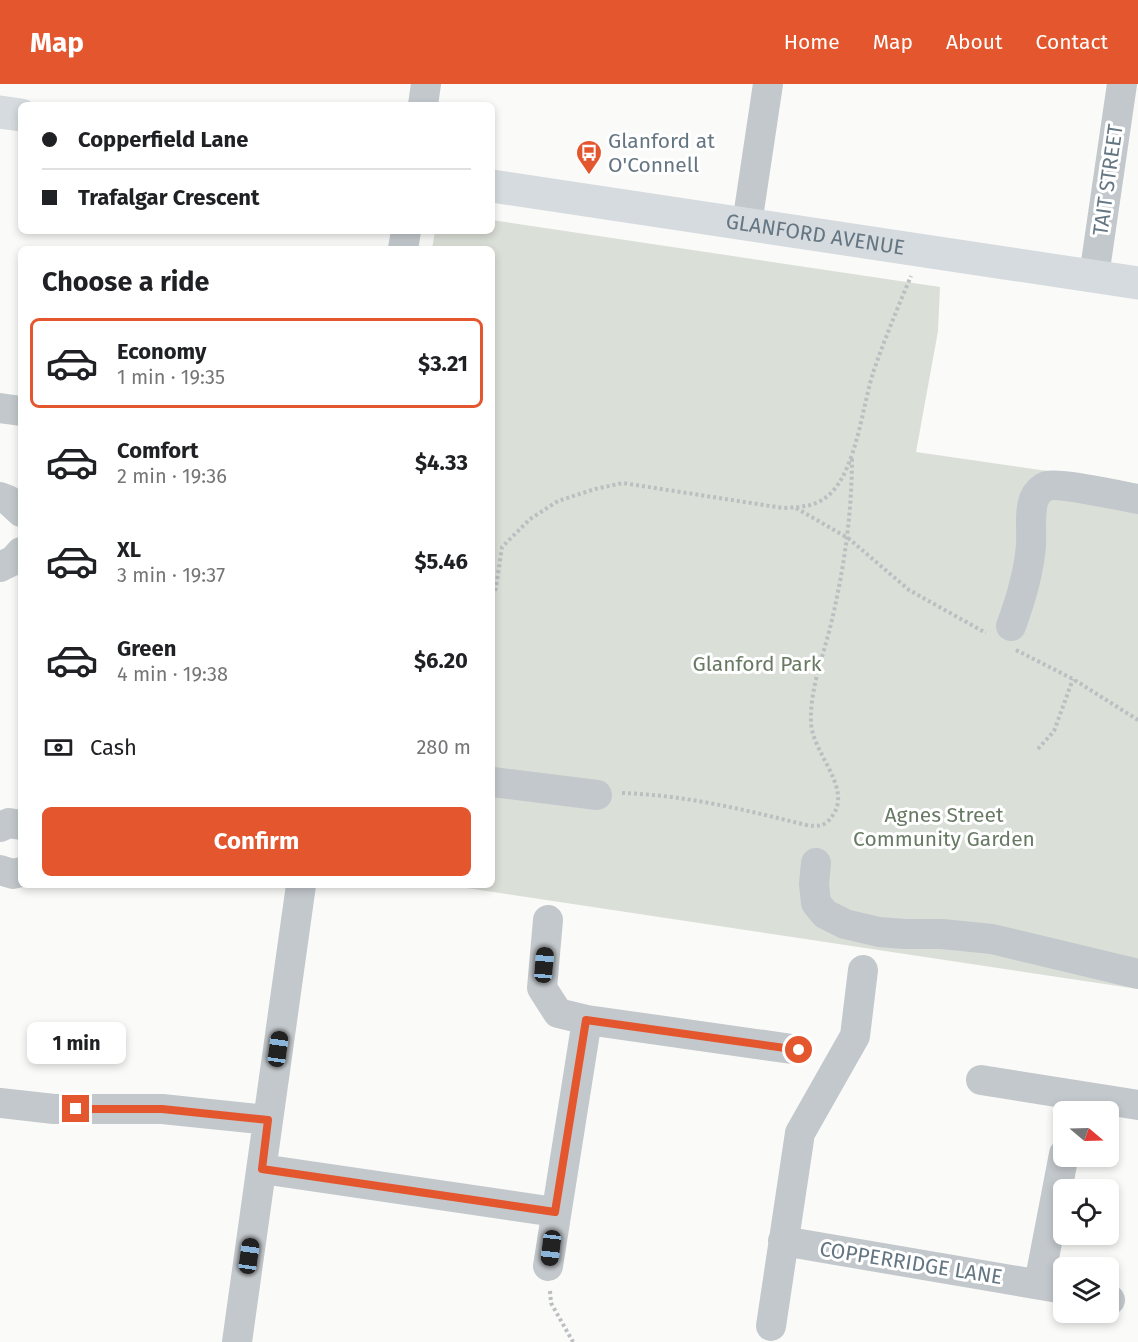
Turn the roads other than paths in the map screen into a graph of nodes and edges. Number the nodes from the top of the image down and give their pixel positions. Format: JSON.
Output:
{"nodes":[{"id":1,"x":426,"y":84,"type":"edge"},
{"id":2,"x":768,"y":84,"type":"edge"},
{"id":3,"x":1122,"y":84,"type":"edge"},
{"id":4,"x":423,"y":102,"type":"edge"},
{"id":5,"x":0,"y":111,"type":"edge"},
{"id":6,"x":18,"y":114,"type":"edge"},
{"id":7,"x":495,"y":186,"type":"edge"},
{"id":8,"x":747,"y":224,"type":"junction"},
{"id":9,"x":1094,"y":276,"type":"junction"},
{"id":10,"x":1138,"y":283,"type":"edge"},
{"id":11,"x":0,"y":408,"type":"edge"},
{"id":12,"x":18,"y":411,"type":"edge"},
{"id":13,"x":1138,"y":499,"type":"edge"},
{"id":14,"x":18,"y":555,"type":"edge"},
{"id":15,"x":0,"y":567,"type":"edge"},
{"id":16,"x":1005,"y":637,"type":"road end"},
{"id":17,"x":495,"y":782,"type":"edge"},
{"id":18,"x":597,"y":795,"type":"dead end"},
{"id":19,"x":18,"y":824,"type":"edge"},
{"id":20,"x":0,"y":827,"type":"edge"},
{"id":21,"x":816,"y":863,"type":"dead end"},
{"id":22,"x":0,"y":870,"type":"edge"},
{"id":23,"x":18,"y":873,"type":"edge"},
{"id":24,"x":301,"y":888,"type":"edge"},
{"id":25,"x":548,"y":920,"type":"dead end"},
{"id":26,"x":862,"y":970,"type":"dead end"},
{"id":27,"x":1138,"y":974,"type":"edge"},
{"id":28,"x":586,"y":1020,"type":"junction"},
{"id":29,"x":799,"y":1050,"type":"dead end"},
{"id":30,"x":981,"y":1080,"type":"dead end"},
{"id":31,"x":1065,"y":1101,"type":"edge"},
{"id":32,"x":0,"y":1103,"type":"edge"},
{"id":33,"x":1119,"y":1104,"type":"edge"},
{"id":34,"x":1138,"y":1105,"type":"edge"},
{"id":35,"x":268,"y":1120,"type":"junction"},
{"id":36,"x":1063,"y":1167,"type":"edge"},
{"id":37,"x":262,"y":1169,"type":"junction"},
{"id":38,"x":555,"y":1212,"type":"junction"},
{"id":39,"x":783,"y":1241,"type":"junction"},
{"id":40,"x":548,"y":1266,"type":"road end"},
{"id":41,"x":1051,"y":1287,"type":"edge"},
{"id":42,"x":771,"y":1326,"type":"dead end"},
{"id":43,"x":237,"y":1342,"type":"edge"}],
"edges":[{"from":1,"to":4,"type":"street"},
{"from":2,"to":8,"type":"street"},
{"from":3,"to":9,"type":"street","name":"TAIT STREET"},
{"from":5,"to":6,"type":"main road"},
{"from":7,"to":8,"type":"main road","name":"GLANFORD AVENUE"},
{"from":8,"to":9,"type":"main road","name":"GLANFORD AVENUE"},
{"from":9,"to":10,"type":"main road","name":"GLANFORD AVENUE"},
{"from":11,"to":12,"type":"street"},
{"from":13,"to":16,"type":"street"},
{"from":14,"to":15,"type":"street"},
{"from":17,"to":18,"type":"street"},
{"from":19,"to":20,"type":"street"},
{"from":21,"to":27,"type":"street"},
{"from":22,"to":23,"type":"street"},
{"from":24,"to":35,"type":"street"},
{"from":25,"to":28,"type":"street"},
{"from":26,"to":39,"type":"street"},
{"from":28,"to":29,"type":"street"},
{"from":28,"to":38,"type":"street"},
{"from":30,"to":31,"type":"street"},
{"from":32,"to":35,"type":"street"},
{"from":33,"to":34,"type":"street"},
{"from":35,"to":37,"type":"street"},
{"from":36,"to":41,"type":"street","name":"COPPERRIDGE LANE"},
{"from":37,"to":38,"type":"street"},
{"from":37,"to":43,"type":"street"},
{"from":38,"to":40,"type":"street"},
{"from":39,"to":41,"type":"street","name":"COPPERRIDGE LANE"},
{"from":39,"to":42,"type":"street"}]}
